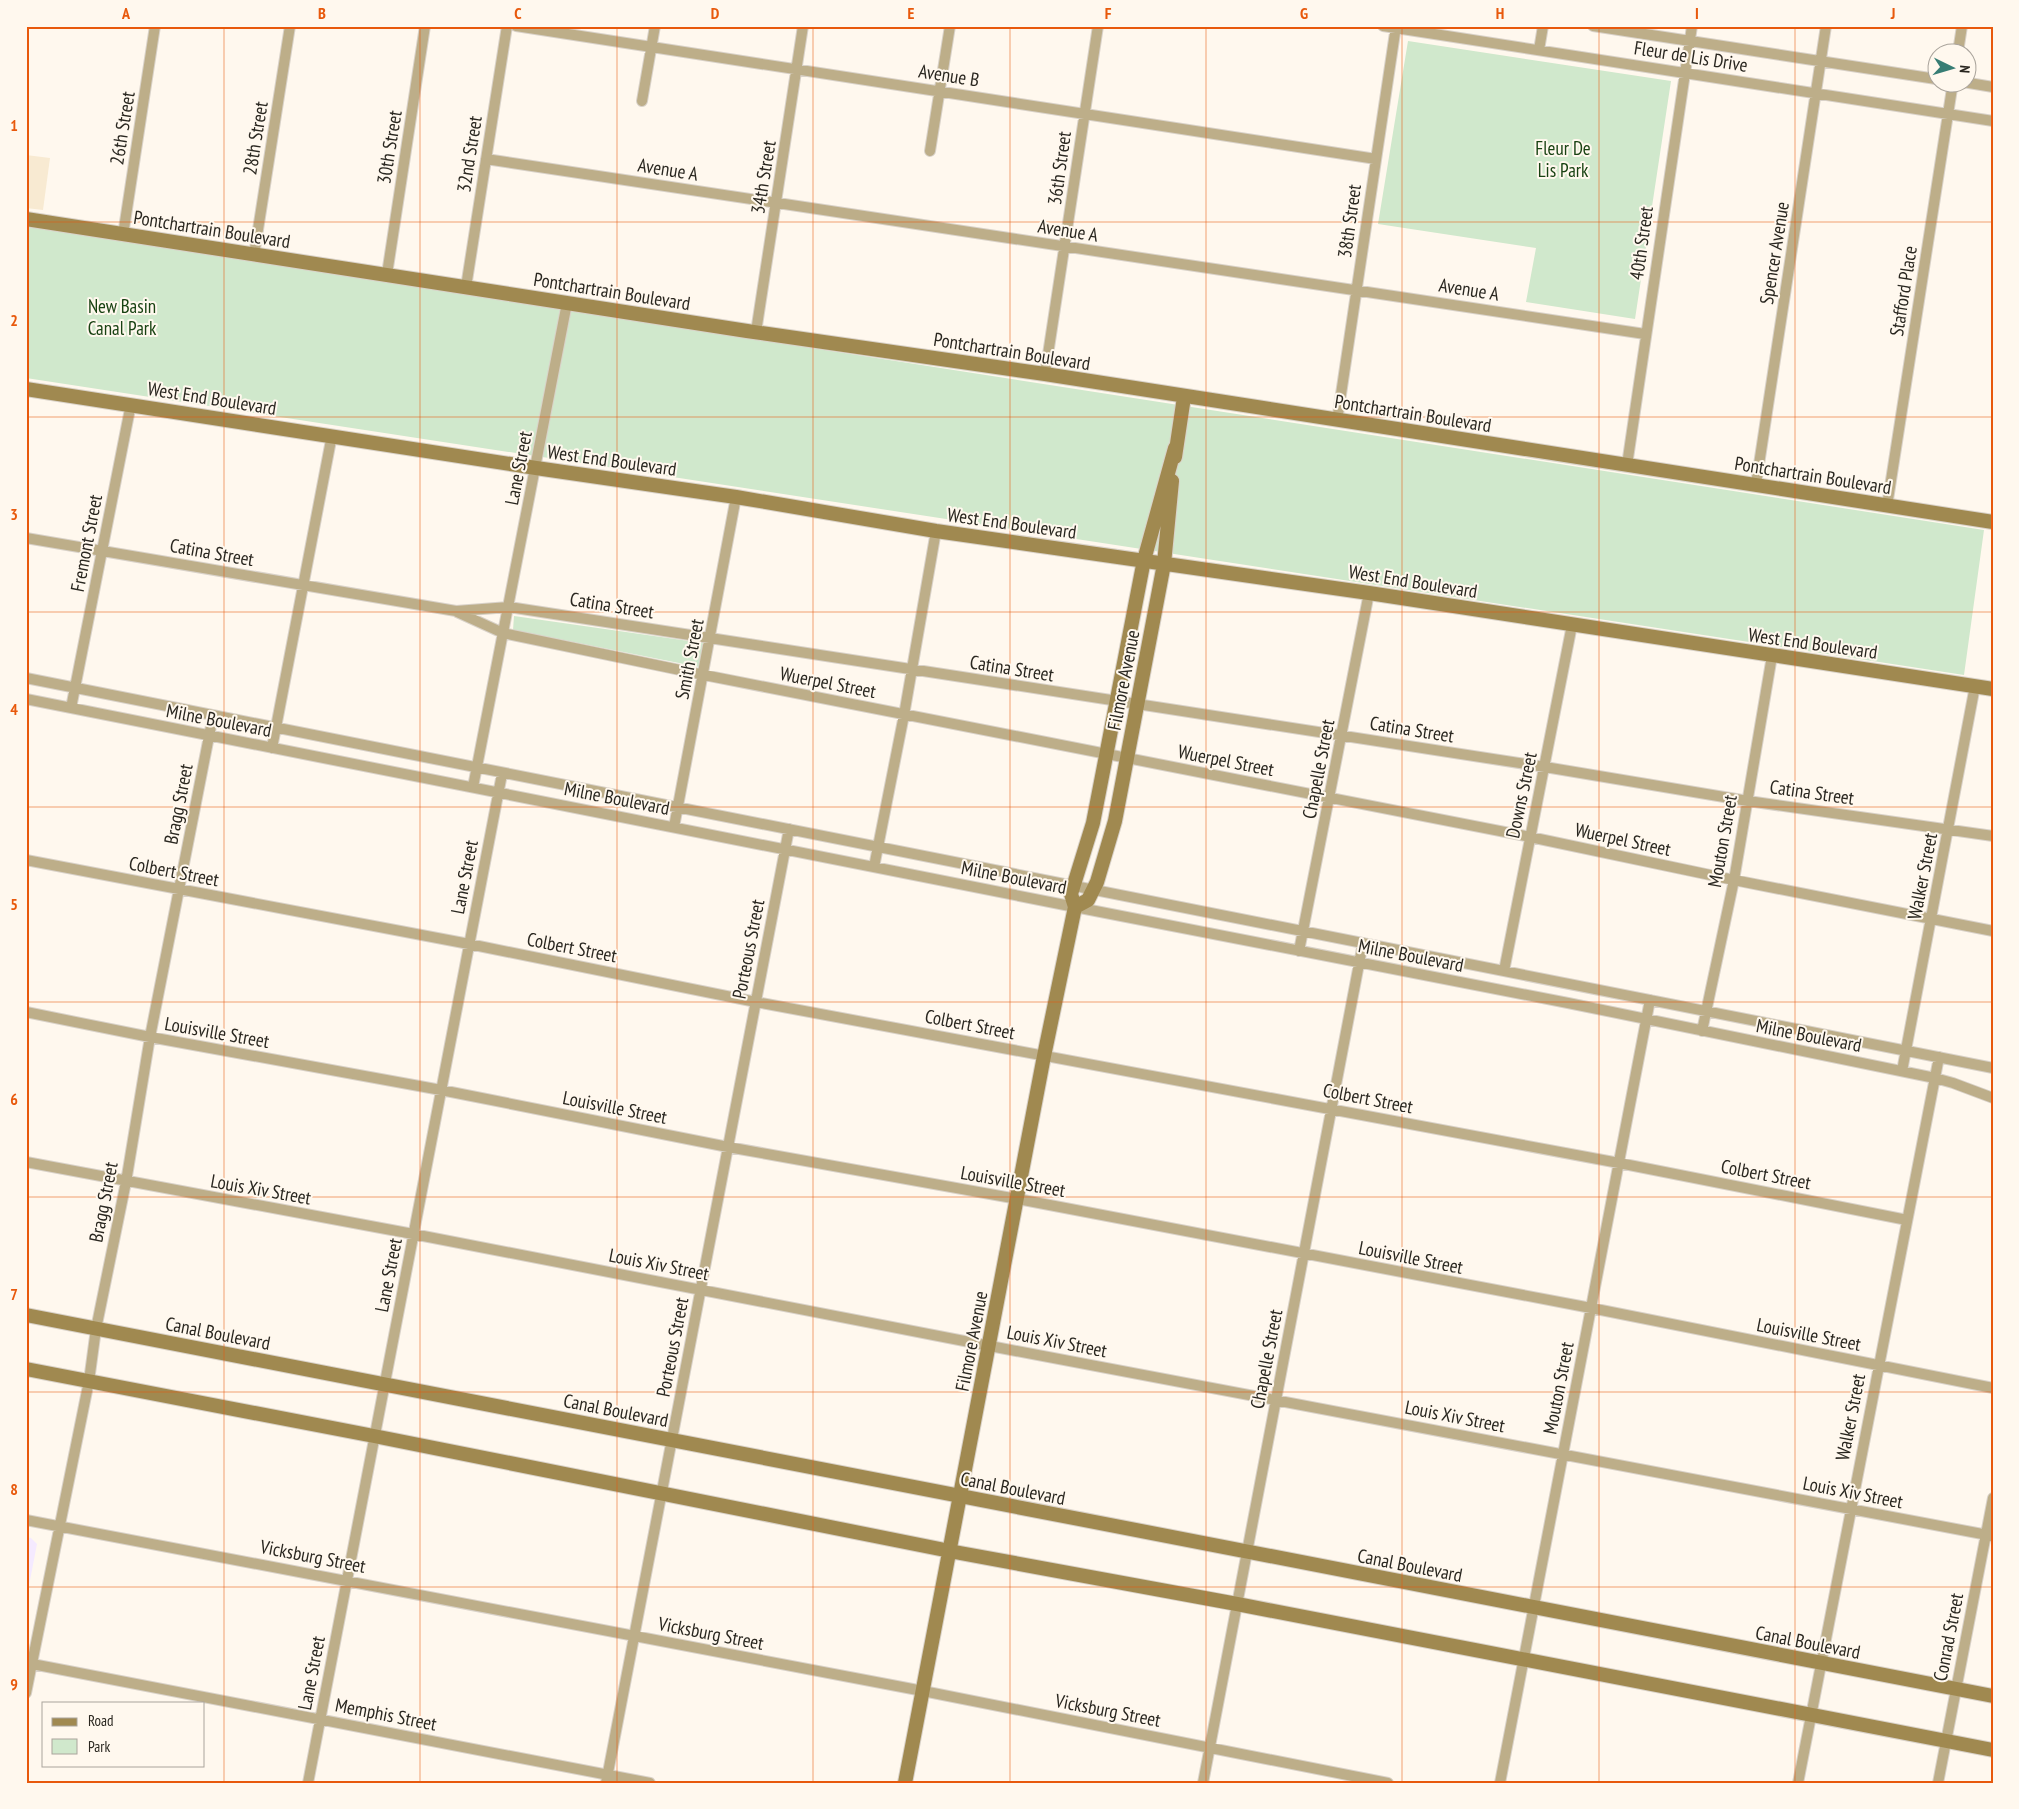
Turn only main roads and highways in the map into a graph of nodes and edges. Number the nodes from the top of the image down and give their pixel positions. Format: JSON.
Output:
{"nodes":[{"id":1,"x":26,"y":219,"type":"edge"},
{"id":2,"x":26,"y":389,"type":"edge"},
{"id":3,"x":1184,"y":397,"type":"junction"},
{"id":4,"x":1176,"y":448,"type":"junction"},
{"id":5,"x":1993,"y":522,"type":"edge"},
{"id":6,"x":1144,"y":560,"type":"junction"},
{"id":7,"x":1164,"y":564,"type":"junction"},
{"id":8,"x":1993,"y":689,"type":"edge"},
{"id":9,"x":1075,"y":907,"type":"junction"},
{"id":10,"x":26,"y":1315,"type":"edge"},
{"id":11,"x":26,"y":1369,"type":"edge"},
{"id":12,"x":961,"y":1497,"type":"junction"},
{"id":13,"x":950,"y":1552,"type":"junction"},
{"id":14,"x":1993,"y":1696,"type":"edge"},
{"id":15,"x":1993,"y":1750,"type":"edge"},
{"id":16,"x":905,"y":1783,"type":"edge"}],
"edges":[{"from":1,"to":3,"type":"main road","name":"Pontchartrain Boulevard"},
{"from":2,"to":6,"type":"main road","name":"West End Boulevard"},
{"from":3,"to":4,"type":"main road","name":"Filmore Avenue"},
{"from":3,"to":5,"type":"main road","name":"Pontchartrain Boulevard"},
{"from":4,"to":6,"type":"main road","name":"Filmore Avenue"},
{"from":4,"to":7,"type":"main road","name":"Filmore Avenue"},
{"from":6,"to":7,"type":"main road","name":"West End Boulevard"},
{"from":6,"to":9,"type":"main road","name":"Filmore Avenue"},
{"from":7,"to":8,"type":"main road","name":"West End Boulevard"},
{"from":7,"to":9,"type":"main road","name":"Filmore Avenue"},
{"from":9,"to":12,"type":"main road","name":"Filmore Avenue"},
{"from":10,"to":12,"type":"main road","name":"Canal Boulevard"},
{"from":11,"to":13,"type":"main road"},
{"from":12,"to":13,"type":"main road","name":"Filmore Avenue"},
{"from":12,"to":14,"type":"main road","name":"Canal Boulevard"},
{"from":13,"to":15,"type":"main road"},
{"from":13,"to":16,"type":"main road","name":"Filmore Avenue"}]}
